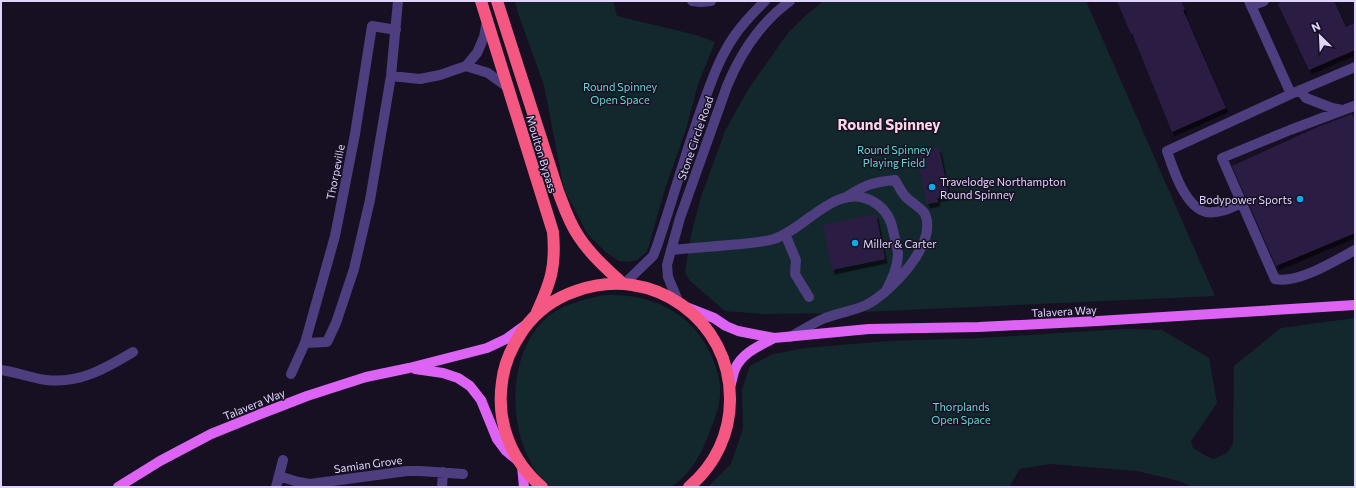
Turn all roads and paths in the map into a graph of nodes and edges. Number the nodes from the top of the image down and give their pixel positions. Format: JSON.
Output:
{"nodes":[{"id":1,"x":398,"y":1,"type":"edge"},
{"id":2,"x":481,"y":1,"type":"edge"},
{"id":3,"x":497,"y":1,"type":"edge"},
{"id":4,"x":692,"y":1,"type":"edge"},
{"id":5,"x":711,"y":1,"type":"edge"},
{"id":6,"x":765,"y":1,"type":"edge"},
{"id":7,"x":790,"y":1,"type":"edge"},
{"id":8,"x":1264,"y":1,"type":"edge"},
{"id":9,"x":1250,"y":4,"type":"edge"},
{"id":10,"x":486,"y":20,"type":"junction"},
{"id":11,"x":396,"y":30,"type":"junction"},
{"id":12,"x":466,"y":66,"type":"junction"},
{"id":13,"x":1355,"y":67,"type":"edge"},
{"id":14,"x":391,"y":76,"type":"junction"},
{"id":15,"x":506,"y":86,"type":"junction"},
{"id":16,"x":1296,"y":92,"type":"junction"},
{"id":17,"x":1354,"y":106,"type":"dead end"},
{"id":18,"x":1342,"y":110,"type":"junction"},
{"id":19,"x":845,"y":198,"type":"junction"},
{"id":20,"x":1241,"y":203,"type":"junction"},
{"id":21,"x":785,"y":234,"type":"junction"},
{"id":22,"x":671,"y":250,"type":"junction"},
{"id":23,"x":1355,"y":250,"type":"edge"},
{"id":24,"x":623,"y":284,"type":"junction"},
{"id":25,"x":886,"y":290,"type":"junction"},
{"id":26,"x":809,"y":297,"type":"dead end"},
{"id":27,"x":681,"y":303,"type":"junction"},
{"id":28,"x":1355,"y":305,"type":"edge"},
{"id":29,"x":532,"y":320,"type":"junction"},
{"id":30,"x":790,"y":337,"type":"junction"},
{"id":31,"x":774,"y":338,"type":"junction"},
{"id":32,"x":305,"y":343,"type":"junction"},
{"id":33,"x":133,"y":352,"type":"dead end"},
{"id":34,"x":409,"y":368,"type":"junction"},
{"id":35,"x":1,"y":370,"type":"edge"},
{"id":36,"x":291,"y":374,"type":"dead end"},
{"id":37,"x":730,"y":387,"type":"junction"},
{"id":38,"x":283,"y":460,"type":"dead end"},
{"id":39,"x":520,"y":464,"type":"junction"},
{"id":40,"x":443,"y":472,"type":"junction"},
{"id":41,"x":462,"y":474,"type":"dead end"},
{"id":42,"x":278,"y":476,"type":"junction"},
{"id":43,"x":355,"y":483,"type":"edge"},
{"id":44,"x":693,"y":485,"type":"edge"},
{"id":45,"x":118,"y":487,"type":"edge"},
{"id":46,"x":276,"y":487,"type":"edge"},
{"id":47,"x":442,"y":487,"type":"edge"},
{"id":48,"x":524,"y":487,"type":"edge"},
{"id":49,"x":542,"y":487,"type":"edge"}],
"edges":[{"from":1,"to":11,"type":"street"},
{"from":2,"to":10,"type":"highway","name":"Moulton Bypass"},
{"from":3,"to":24,"type":"highway","name":"Moulton Bypass"},
{"from":4,"to":5,"type":"street"},
{"from":6,"to":24,"type":"street","name":"Stone Circle Road"},
{"from":7,"to":22,"type":"street","name":"Stone Circle Road"},
{"from":8,"to":9,"type":"street"},
{"from":9,"to":16,"type":"street"},
{"from":10,"to":12,"type":"street"},
{"from":10,"to":15,"type":"highway","name":"Moulton Bypass"},
{"from":11,"to":14,"type":"street"},
{"from":11,"to":32,"type":"street","name":"Thorpeville"},
{"from":12,"to":14,"type":"street"},
{"from":12,"to":15,"type":"street"},
{"from":13,"to":16,"type":"street"},
{"from":14,"to":32,"type":"street"},
{"from":15,"to":29,"type":"highway","name":"Moulton Bypass"},
{"from":16,"to":18,"type":"street"},
{"from":16,"to":20,"type":"street"},
{"from":17,"to":18,"type":"street"},
{"from":18,"to":20,"type":"street"},
{"from":19,"to":21,"type":"street"},
{"from":19,"to":25,"type":"street"},
{"from":19,"to":25,"type":"street"},
{"from":20,"to":23,"type":"street"},
{"from":21,"to":22,"type":"street"},
{"from":21,"to":26,"type":"street"},
{"from":22,"to":27,"type":"street","name":"Stone Circle Road"},
{"from":24,"to":27,"type":"highway"},
{"from":24,"to":29,"type":"highway"},
{"from":25,"to":30,"type":"street"},
{"from":27,"to":31,"type":"main road","name":"Talavera Way"},
{"from":27,"to":37,"type":"highway"},
{"from":28,"to":30,"type":"main road","name":"Talavera Way"},
{"from":29,"to":34,"type":"main road","name":"Talavera Way"},
{"from":29,"to":39,"type":"highway"},
{"from":30,"to":31,"type":"main road","name":"Talavera Way"},
{"from":31,"to":37,"type":"main road","name":"Talavera Way"},
{"from":32,"to":36,"type":"street","name":"Thorpeville"},
{"from":33,"to":35,"type":"street"},
{"from":34,"to":39,"type":"main road","name":"Talavera Way"},
{"from":34,"to":45,"type":"main road","name":"Talavera Way"},
{"from":37,"to":44,"type":"highway"},
{"from":38,"to":42,"type":"street"},
{"from":39,"to":48,"type":"main road"},
{"from":39,"to":49,"type":"highway"},
{"from":40,"to":41,"type":"street","name":"Samian Grove"},
{"from":40,"to":43,"type":"street","name":"Samian Grove"},
{"from":40,"to":47,"type":"street"},
{"from":42,"to":43,"type":"street","name":"Samian Grove"},
{"from":42,"to":46,"type":"street"}]}
